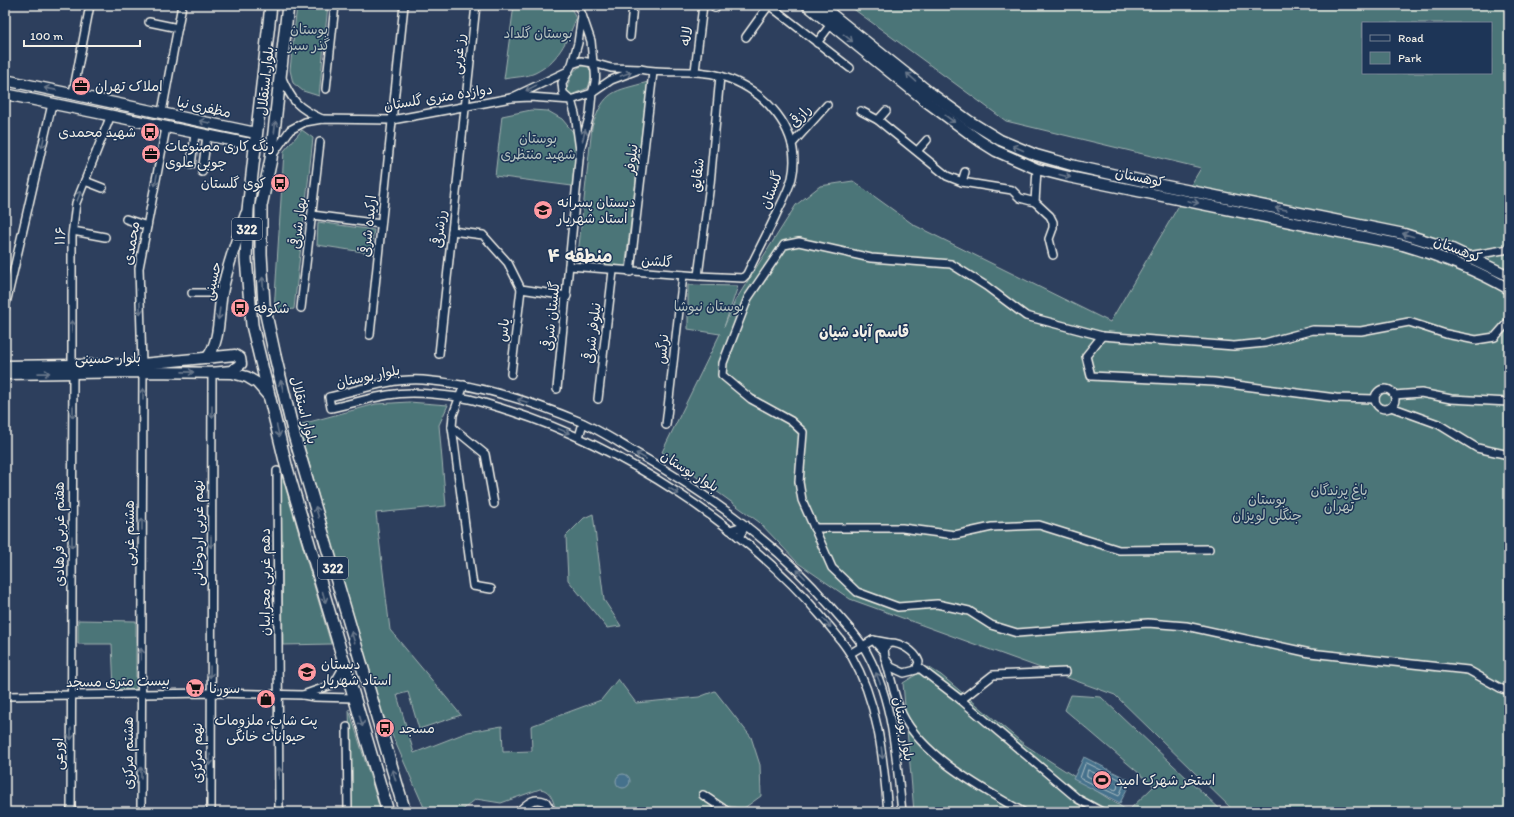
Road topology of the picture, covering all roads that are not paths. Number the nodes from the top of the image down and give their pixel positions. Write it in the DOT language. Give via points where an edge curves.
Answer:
graph roads {
  1 [pos="90,5"];
  2 [pos="182,5"];
  3 [pos="271,5"];
  4 [pos="288,5"];
  5 [pos="335,5"];
  6 [pos="404,5"];
  7 [pos="476,5"];
  8 [pos="578,5"];
  9 [pos="633,5"];
  10 [pos="703,5"];
  11 [pos="769,5"];
  12 [pos="807,5"];
  13 [pos="820,5"];
  14 [pos="582,15"];
  15 [pos="149,22"];
  16 [pos="831,24"];
  17 [pos="178,28"];
  18 [pos="630,36"];
  19 [pos="746,37"];
  20 [pos="818,43"];
  21 [pos="593,63"];
  22 [pos="572,64"];
  23 [pos="850,68"];
  24 [pos="640,69"];
  25 [pos="695,71"];
  26 [pos="566,72"];
  27 [pos="653,72"];
  28 [pos="281,76"];
  29 [pos="720,76"];
  30 [pos="5,80"];
  31 [pos="326,90"];
  32 [pos="73,93"];
  33 [pos="592,93"];
  34 [pos="5,94"];
  35 [pos="511,98"];
  36 [pos="571,100"];
  37 [pos="52,104"];
  38 [pos="827,105"];
  39 [pos="465,106"];
  40 [pos="861,111"];
  41 [pos="886,111"];
  42 [pos="162,112"];
  43 [pos="111,115"];
  44 [pos="322,119"];
  45 [pos="392,120"];
  46 [pos="878,120"];
  47 [pos="231,127"];
  48 [pos="166,128"];
  49 [pos="256,133"];
  50 [pos="196,134"];
  51 [pos="207,136"];
  52 [pos="927,140"];
  53 [pos="234,141"];
  54 [pos="320,142"];
  55 [pos="792,144"];
  56 [pos="255,145"];
  57 [pos="580,150"];
  58 [pos="918,150"];
  59 [pos="271,159"];
  60 [pos="191,165"];
  61 [pos="1037,169"];
  62 [pos="202,172"];
  63 [pos="965,172"];
  64 [pos="85,181"];
  65 [pos="962,182"];
  66 [pos="103,188"];
  67 [pos="1231,199"];
  68 [pos="1035,202"];
  69 [pos="248,210"];
  70 [pos="1228,210"];
  71 [pos="312,215"];
  72 [pos="126,219"];
  73 [pos="381,224"];
  74 [pos="147,226"];
  75 [pos="73,231"];
  76 [pos="452,231"];
  77 [pos="105,237"];
  78 [pos="1509,248"];
  79 [pos="1053,255"];
  80 [pos="1468,256"];
  81 [pos="569,266"];
  82 [pos="613,271"];
  83 [pos="630,272"];
  84 [pos="683,275"];
  85 [pos="698,276"];
  86 [pos="1509,276"];
  87 [pos="743,278"];
  88 [pos="521,289"];
  89 [pos="1509,289"];
  90 [pos="192,293"];
  91 [pos="222,293"];
  92 [pos="567,296"];
  93 [pos="5,308"];
  94 [pos="301,308"];
  95 [pos="1509,320"];
  96 [pos="268,322"];
  97 [pos="252,325"];
  98 [pos="370,335"];
  99 [pos="1102,336"];
  100 [pos="439,354"];
  101 [pos="208,358"];
  102 [pos="5,366"];
  103 [pos="143,368"];
  104 [pos="73,369"];
  105 [pos="212,373"];
  106 [pos="5,374"];
  107 [pos="511,374"];
  108 [pos="406,380"];
  109 [pos="464,386"];
  110 [pos="557,389"];
  111 [pos="406,394"];
  112 [pos="1394,395"];
  113 [pos="460,397"];
  114 [pos="270,398"];
  115 [pos="598,399"];
  116 [pos="1375,399"];
  117 [pos="1509,402"];
  118 [pos="1391,407"];
  119 [pos="583,423"];
  120 [pos="666,425"];
  121 [pos="452,427"];
  122 [pos="580,437"];
  123 [pos="1509,455"];
  124 [pos="277,471"];
  125 [pos="494,504"];
  126 [pos="746,525"];
  127 [pos="814,528"];
  128 [pos="730,530"];
  129 [pos="739,537"];
  130 [pos="1209,549"];
  131 [pos="492,589"];
  132 [pos="873,640"];
  133 [pos="889,643"];
  134 [pos="862,646"];
  135 [pos="851,653"];
  136 [pos="885,655"];
  137 [pos="344,666"];
  138 [pos="918,667"];
  139 [pos="900,672"];
  140 [pos="1066,672"];
  141 [pos="894,689"];
  142 [pos="1509,691"];
  143 [pos="210,693"];
  144 [pos="141,694"];
  145 [pos="278,694"];
  146 [pos="303,694"];
  147 [pos="71,695"];
  148 [pos="5,696"];
  149 [pos="354,698"];
  150 [pos="961,700"];
  151 [pos="347,727"];
  152 [pos="894,734"];
  153 [pos="880,736"];
  154 [pos="703,795"];
  155 [pos="71,812"];
  156 [pos="141,812"];
  157 [pos="211,812"];
  158 [pos="279,812"];
  159 [pos="348,812"];
  160 [pos="388,812"];
  161 [pos="405,812"];
  162 [pos="518,812"];
  163 [pos="552,812"];
  164 [pos="728,812"];
  165 [pos="888,812"];
  166 [pos="902,812"];
  167 [pos="1023,812"];
  168 [pos="1102,812"];
  1 -- 32 [label="street"];
  2 -- 17 [label="street"];
  3 -- 49 [label="main road, بلوار استقلال / 322"];
  4 -- 28 [label="main road, بلوار استقلال / 322"];
  5 -- 31 [label="street"];
  6 -- 45 [label="street, ارکیده شرقی"];
  7 -- 39 [label="street, رز غربی"];
  8 -- 14 [label="street"];
  9 -- 18 [label="street"];
  10 -- 25 [label="street, لاله"];
  11 -- 19 [label="street"];
  11 -- 20 [label="street"];
  12 -- 16 [label="main road, کوهستان"];
  67 -- 13 [label="main road, کوهستان, one-way" via="1049,160 1022,150 981,129 929,92"];
  14 -- 21 [label="street" via="591,41"];
  14 -- 22 [label="street"];
  15 -- 17 [label="street"];
  16 -- 20 [label="street"];
  16 -- 61 [label="main road, کوهستان, one-way" via="964,130 996,150"];
  17 -- 42 [label="street"];
  20 -- 23 [label="street"];
  21 -- 22 [label="street" via="581,61"];
  21 -- 24 [label="street, گلستان" via="611,68"];
  21 -- 33 [label="street" via="596,83"];
  22 -- 26 [label="street"];
  24 -- 27 [label="street, گلستان"];
  33 -- 24 [label="street, one-way" via="611,80"];
  25 -- 27 [label="street, گلستان"];
  25 -- 29 [label="street, گلستان"];
  26 -- 35 [label="street, one-way"];
  26 -- 36 [label="street" via="562,82 563,93"];
  27 -- 83 [label="street, نیلوفر"];
  28 -- 44 [label="street" via="289,94 302,110"];
  59 -- 28 [label="main road, بلوار استقلال / 322, one-way"];
  29 -- 55 [label="street, گلستان" via="746,86 766,101 781,119"];
  29 -- 85 [label="street, شقایق"];
  32 -- 30 [label="main road, مظفری نیا, one-way"];
  32 -- 42 [label="main road, مظفری نیا"];
  33 -- 36 [label="street"];
  57 -- 33 [label="street, one-way" via="590,114"];
  34 -- 37 [label="main road, مظفری نیا"];
  35 -- 36 [label="street"];
  35 -- 39 [label="street, دوازده متری گلستان"];
  36 -- 57 [label="street"];
  37 -- 43 [label="main road, مظفری نیا"];
  37 -- 93 [label="street, one-way"];
  38 -- 55 [label="street, رازقی"];
  39 -- 45 [label="street, دوازده متری گلستان"];
  39 -- 76 [label="street, رزشرقی"];
  40 -- 46 [label="street"];
  41 -- 46 [label="street"];
  47 -- 42 [label="main road, مظفری نیا, one-way"];
  43 -- 48 [label="main road, مظفری نیا"];
  43 -- 64 [label="street, ۱۱۶"];
  44 -- 45 [label="street, دوازده متری گلستان"];
  44 -- 59 [label="street" via="305,122 290,130 279,143"];
  45 -- 73 [label="street, ارکیده شرقی"];
  46 -- 58 [label="street"];
  47 -- 49 [label="main road, مظفری نیا"];
  47 -- 53 [label="main road" via="240,135"];
  48 -- 50 [label="main road, مظفری نیا"];
  48 -- 74 [label="street, محمدی, one-way"];
  49 -- 56 [label="main road, بلوار استقلال / 322"];
  50 -- 51 [label="main road, مظفری نیا"];
  50 -- 60 [label="street"];
  51 -- 53 [label="main road, مظفری نیا"];
  51 -- 62 [label="street"];
  52 -- 58 [label="street"];
  53 -- 56 [label="main road, مظفری نیا"];
  54 -- 71 [label="street, بهار شرقی"];
  55 -- 87 [label="street, گلستان" via="792,178"];
  56 -- 69 [label="main road, بلوار استقلال / 322"];
  57 -- 81 [label="street, گلستان شرقی"];
  58 -- 65 [label="street" via="947,176"];
  96 -- 59 [label="main road, بلوار استقلال / 322, one-way" via="264,304 261,206"];
  61 -- 68 [label="street"];
  61 -- 70 [label="main road, کوهستان, one-way"];
  63 -- 65 [label="street"];
  64 -- 66 [label="street"];
  75 -- 64 [label="street, ۱۱۶, one-way" via="76,203"];
  65 -- 68 [label="street" via="1012,190 1020,198"];
  67 -- 70 [label="main road"];
  80 -- 67 [label="main road, کوهستان, one-way" via="1404,234"];
  68 -- 79 [label="street" via="1053,222 1049,239"];
  69 -- 91 [label="main road, حسینی" via="234,245"];
  69 -- 97 [label="main road, بلوار استقلال / 322" via="246,259"];
  70 -- 89 [label="main road, کوهستان" via="1403,245 1446,258"];
  71 -- 73 [label="street"];
  71 -- 94 [label="street, بهار شرقی"];
  72 -- 74 [label="street"];
  73 -- 98 [label="street, ارکیده شرقی"];
  74 -- 103 [label="street, محمدی, one-way" via="139,268"];
  75 -- 77 [label="street"];
  104 -- 75 [label="street, ۱۱۶, one-way"];
  76 -- 88 [label="street" via="483,235 508,263"];
  76 -- 100 [label="street, رزشرقی"];
  78 -- 80 [label="street"];
  80 -- 86 [label="main road, کوهستان"];
  81 -- 82 [label="street, گلشن"];
  81 -- 92 [label="street, گلستان شرقی"];
  82 -- 83 [label="street, گلشن"];
  82 -- 115 [label="street, نیلوفر شرقی"];
  83 -- 84 [label="street, گلشن"];
  84 -- 85 [label="street, گلشن"];
  84 -- 120 [label="street, نرگس"];
  85 -- 87 [label="street, گلشن"];
  88 -- 92 [label="street"];
  88 -- 107 [label="street, یاس"];
  90 -- 91 [label="street"];
  91 -- 101 [label="main road, حسینی, one-way" via="213,352"];
  92 -- 110 [label="street, گلستان شرقی"];
  95 -- 99 [label="street" via="1495,337 1476,340 1409,322 1361,331 1313,330 1265,343 1234,346"];
  96 -- 97 [label="main road"];
  161 -- 96 [label="main road, بلوار استقلال / 322, one-way" via="297,442"];
  97 -- 114 [label="main road, بلوار استقلال / 322"];
  99 -- 116 [label="street" via="1086,356 1091,376 1214,382 1336,398"];
  99 -- 127 [label="street" via="1026,316 951,264 872,258 799,242 784,245 748,298 723,363 722,375 751,399 791,421 803,432 799,482 802,500"];
  101 -- 103 [label="main road, بلوار حسینی"];
  101 -- 105 [label="main road, بلوار حسینی" via="235,355 241,360 241,364 235,370"];
  102 -- 104 [label="main road, بلوار حسینی"];
  103 -- 104 [label="main road, بلوار حسینی"];
  103 -- 105 [label="main road, بلوار حسینی, one-way"];
  144 -- 103 [label="street, هشتم غربی, one-way"];
  106 -- 104 [label="main road, بلوار حسینی, one-way"];
  104 -- 147 [label="street, هفتم غربی فرهادی, one-way"];
  105 -- 114 [label="main road" via="232,373 247,377"];
  105 -- 143 [label="street, نهم غربی اردوخانی, one-way"];
  108 -- 109 [label="street, بلوار بوستان"];
  108 -- 111 [label="street"];
  108 -- 111 [label="street, بلوار بوستان" via="329,398 332,408 389,395"];
  109 -- 113 [label="street"];
  119 -- 109 [label="street, بلوار بوستان, one-way" via="491,391"];
  111 -- 113 [label="street, بلوار بوستان"];
  112 -- 116 [label="street" via="1389,390 1383,390 1377,393"];
  112 -- 117 [label="street" via="1421,393 1451,399"];
  112 -- 118 [label="street"];
  113 -- 121 [label="street" via="452,415"];
  113 -- 122 [label="street, بلوار بوستان, one-way" via="541,421"];
  114 -- 137 [label="main road, بلوار استقلال / 322, one-way" via="286,465"];
  116 -- 118 [label="street" via="1379,407"];
  118 -- 123 [label="street" via="1438,424 1477,448"];
  119 -- 122 [label="street"];
  126 -- 119 [label="street, بلوار بوستان, one-way" via="679,477"];
  121 -- 125 [label="street" via="485,454"];
  121 -- 131 [label="street" via="473,586"];
  122 -- 128 [label="street, بلوار بوستان, one-way" via="672,489"];
  124 -- 145 [label="street, دهم غربی محرابیان"];
  126 -- 128 [label="street"];
  126 -- 129 [label="street"];
  134 -- 126 [label="street, بلوار بوستان, one-way" via="820,594 790,563"];
  127 -- 130 [label="street" via="902,528 955,535 992,527 1039,525 1119,550"];
  127 -- 142 [label="street" via="832,568 857,592 898,607 937,604 969,611 991,625 1017,633 1148,623 1186,626 1310,653 1468,670"];
  128 -- 129 [label="street, بلوار بوستان"];
  129 -- 135 [label="street, بلوار بوستان, one-way" via="810,603"];
  132 -- 133 [label="street"];
  132 -- 134 [label="street"];
  132 -- 136 [label="street"];
  133 -- 136 [label="street" via="884,648"];
  133 -- 138 [label="street" via="909,650 918,658"];
  134 -- 135 [label="street"];
  152 -- 134 [label="street, بلوار بوستان, one-way" via="877,674"];
  135 -- 153 [label="street, بلوار بوستان" via="874,706"];
  136 -- 139 [label="street" via="891,667"];
  136 -- 141 [label="street"];
  137 -- 146 [label="street, بیست متری مسجد" via="334,684"];
  137 -- 149 [label="main road, بلوار استقلال / 322"];
  138 -- 139 [label="street" via="912,672"];
  138 -- 150 [label="street"];
  139 -- 141 [label="street"];
  140 -- 150 [label="street" via="993,675"];
  141 -- 167 [label="street" via="902,714 915,735 974,784"];
  143 -- 144 [label="street, بیست متری مسجد"];
  143 -- 145 [label="street, بیست متری مسجد"];
  143 -- 157 [label="street, نهم مرکزی, one-way"];
  144 -- 147 [label="street, بیست متری مسجد"];
  156 -- 144 [label="street, هشتم مرکزی, one-way"];
  145 -- 146 [label="street, بیست متری مسجد"];
  158 -- 145 [label="street, دهم غربی محرابیان, one-way"];
  146 -- 149 [label="street, بیست متری مسجد" via="314,697"];
  147 -- 148 [label="street, بیست متری مسجد"];
  147 -- 155 [label="street, اورعی, one-way"];
  149 -- 160 [label="main road, بلوار استقلال / 322, one-way"];
  150 -- 168 [label="street" via="1078,799"];
  151 -- 159 [label="street"];
  152 -- 153 [label="street"];
  152 -- 166 [label="street, بلوار بوستان"];
  153 -- 165 [label="street, بلوار بوستان, one-way"];
  154 -- 164 [label="street"];
  162 -- 163 [label="street" via="536,799 546,802"];
}
